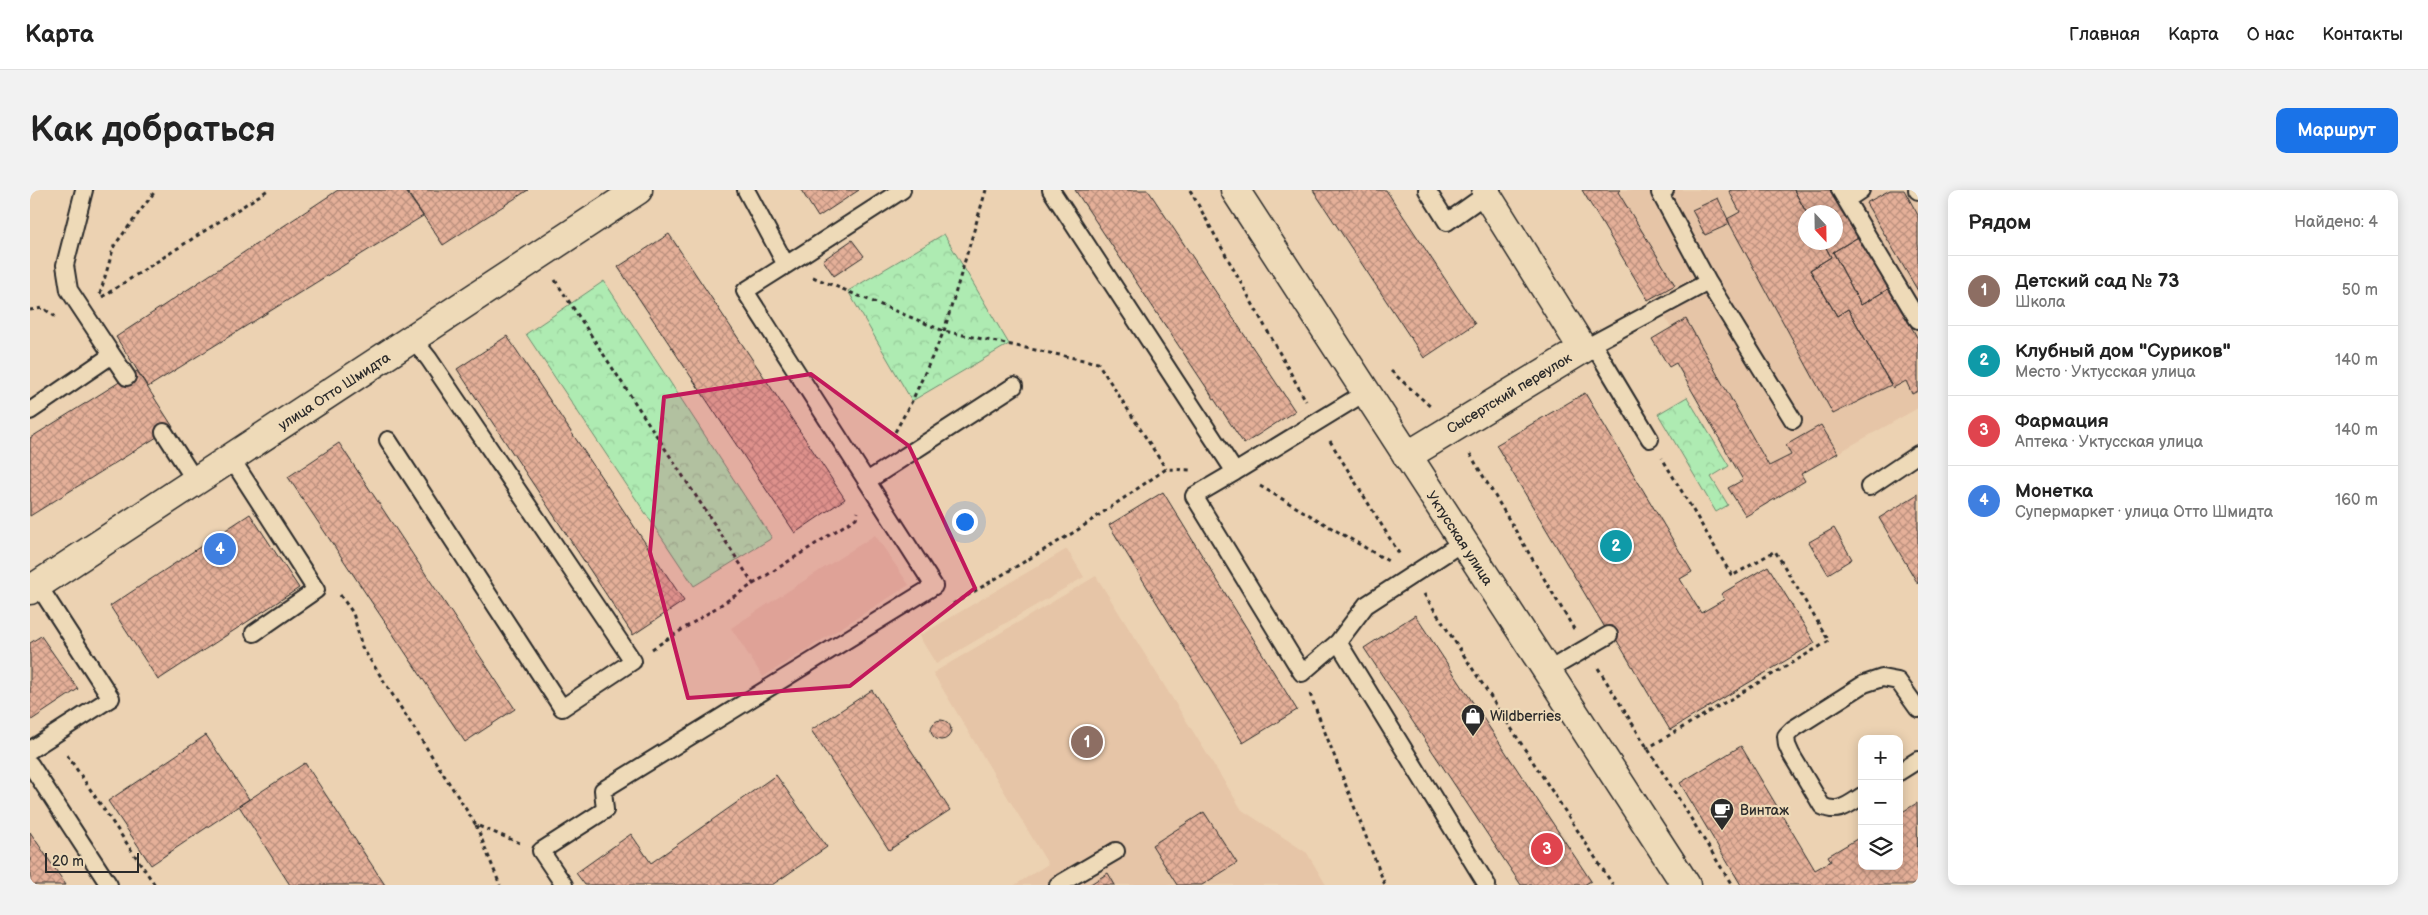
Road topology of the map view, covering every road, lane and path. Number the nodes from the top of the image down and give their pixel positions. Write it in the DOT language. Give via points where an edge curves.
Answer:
graph roads {
  1 [pos="84,190"];
  2 [pos="156,190"];
  3 [pos="268,190"];
  4 [pos="638,190"];
  5 [pos="746,190"];
  6 [pos="902,190"];
  7 [pos="1051,190"];
  8 [pos="1190,190"];
  9 [pos="1235,190"];
  10 [pos="1427,190"];
  11 [pos="1665,190"];
  12 [pos="1861,190"];
  13 [pos="1489,192"];
  14 [pos="1843,195"];
  15 [pos="786,265"];
  16 [pos="553,277"];
  17 [pos="1708,282"];
  18 [pos="1918,320"];
  19 [pos="413,339"];
  20 [pos="1588,346"];
  21 [pos="112,355"];
  22 [pos="1387,365"];
  23 [pos="127,377"];
  24 [pos="1014,386"];
  25 [pos="1366,392"];
  26 [pos="30,411"];
  27 [pos="1793,420"];
  28 [pos="1317,421"];
  29 [pos="1453,426"];
  30 [pos="164,432"];
  31 [pos="1650,438"];
  32 [pos="388,440"];
  33 [pos="1918,454"];
  34 [pos="1408,456"];
  35 [pos="231,458"];
  36 [pos="1236,472"];
  37 [pos="867,481"];
  38 [pos="196,482"];
  39 [pos="1869,487"];
  40 [pos="1463,542"];
  41 [pos="1412,575"];
  42 [pos="754,585"];
  43 [pos="934,586"];
  44 [pos="34,587"];
  45 [pos="336,589"];
  46 [pos="254,633"];
  47 [pos="1609,635"];
  48 [pos="1338,642"];
  49 [pos="1586,648"];
  50 [pos="1547,671"];
  51 [pos="1302,673"];
  52 [pos="1918,709"];
  53 [pos="54,735"];
  54 [pos="1646,749"];
  55 [pos="30,750"];
  56 [pos="1918,760"];
  57 [pos="30,764"];
  58 [pos="1903,769"];
  59 [pos="1858,798"];
  60 [pos="476,825"];
  61 [pos="541,851"];
  62 [pos="1116,851"];
  63 [pos="109,885"];
  64 [pos="155,885"];
  65 [pos="500,885"];
  66 [pos="564,885"];
  67 [pos="1058,885"];
  68 [pos="1385,885"];
  69 [pos="1487,885"];
  70 [pos="1613,885"];
  71 [pos="1686,885"];
  72 [pos="1732,885"];
  1 -- 21 [label="lane" via="65,265 69,290"];
  2 -- 3 [label="path" via="114,246 99,299"];
  4 -- 19 [label="street, улица Отто Шмидта"];
  5 -- 15 [label="lane"];
  6 -- 15 [label="lane"];
  7 -- 36 [label="lane"];
  8 -- 28 [label="path"];
  9 -- 25 [label="street, Уктусская улица"];
  10 -- 13 [label="lane" via="1447,222"];
  11 -- 17 [label="lane" via="1660,193"];
  12 -- 14 [label="lane"];
  13 -- 20 [label="street, Сысертский переулок"];
  14 -- 18 [label="lane"];
  15 -- 37 [label="lane" via="745,291"];
  15 -- 43 [label="path" via="944,332 1098,363 1166,469 1076,531 953,604"];
  16 -- 42 [label="path"];
  17 -- 20 [label="lane"];
  17 -- 27 [label="lane"];
  19 -- 32 [label="lane" via="633,661 562,708"];
  19 -- 35 [label="street, улица Отто Шмидта"];
  20 -- 29 [label="street, Сысертский переулок"];
  20 -- 31 [label="lane"];
  21 -- 23 [label="lane"];
  21 -- 26 [label="lane"];
  22 -- 29 [label="path"];
  24 -- 37 [label="lane"];
  25 -- 28 [label="lane"];
  25 -- 34 [label="street, Уктусская улица"];
  28 -- 36 [label="lane"];
  28 -- 41 [label="path"];
  29 -- 34 [label="street, Сысертский переулок"];
  29 -- 49 [label="path"];
  30 -- 38 [label="lane"];
  31 -- 54 [label="path" via="1732,576 1775,550 1829,640"];
  33 -- 39 [label="lane"];
  34 -- 40 [label="street, Уктусская улица"];
  35 -- 38 [label="street, улица Отто Шмидта"];
  35 -- 46 [label="lane" via="316,590"];
  36 -- 41 [label="path"];
  36 -- 51 [label="lane" via="1194,496"];
  37 -- 43 [label="lane"];
  38 -- 44 [label="street, улица Отто Шмидта"];
  40 -- 41 [label="lane"];
  40 -- 50 [label="street, Уктусская улица"];
  41 -- 48 [label="lane" via="1366,604"];
  41 -- 70 [label="path"];
  43 -- 61 [label="lane" via="603,790 605,810"];
  44 -- 53 [label="lane" via="112,698"];
  45 -- 60 [label="path" via="353,613 362,647"];
  47 -- 49 [label="lane"];
  48 -- 51 [label="lane"];
  48 -- 69 [label="lane"];
  49 -- 50 [label="lane"];
  49 -- 54 [label="path"];
  50 -- 71 [label="street, Уктусская улица"];
  51 -- 68 [label="path"];
  52 -- 59 [label="lane" via="1898,681 1882,678 1864,684 1786,736 1791,754 1822,806 1831,810 1842,808"];
  53 -- 55 [label="lane"];
  53 -- 64 [label="path"];
  54 -- 72 [label="path"];
  56 -- 58 [label="lane"];
  57 -- 63 [label="lane"];
  60 -- 61 [label="path"];
  60 -- 65 [label="path"];
  61 -- 66 [label="lane"];
  62 -- 67 [label="lane"];
}
